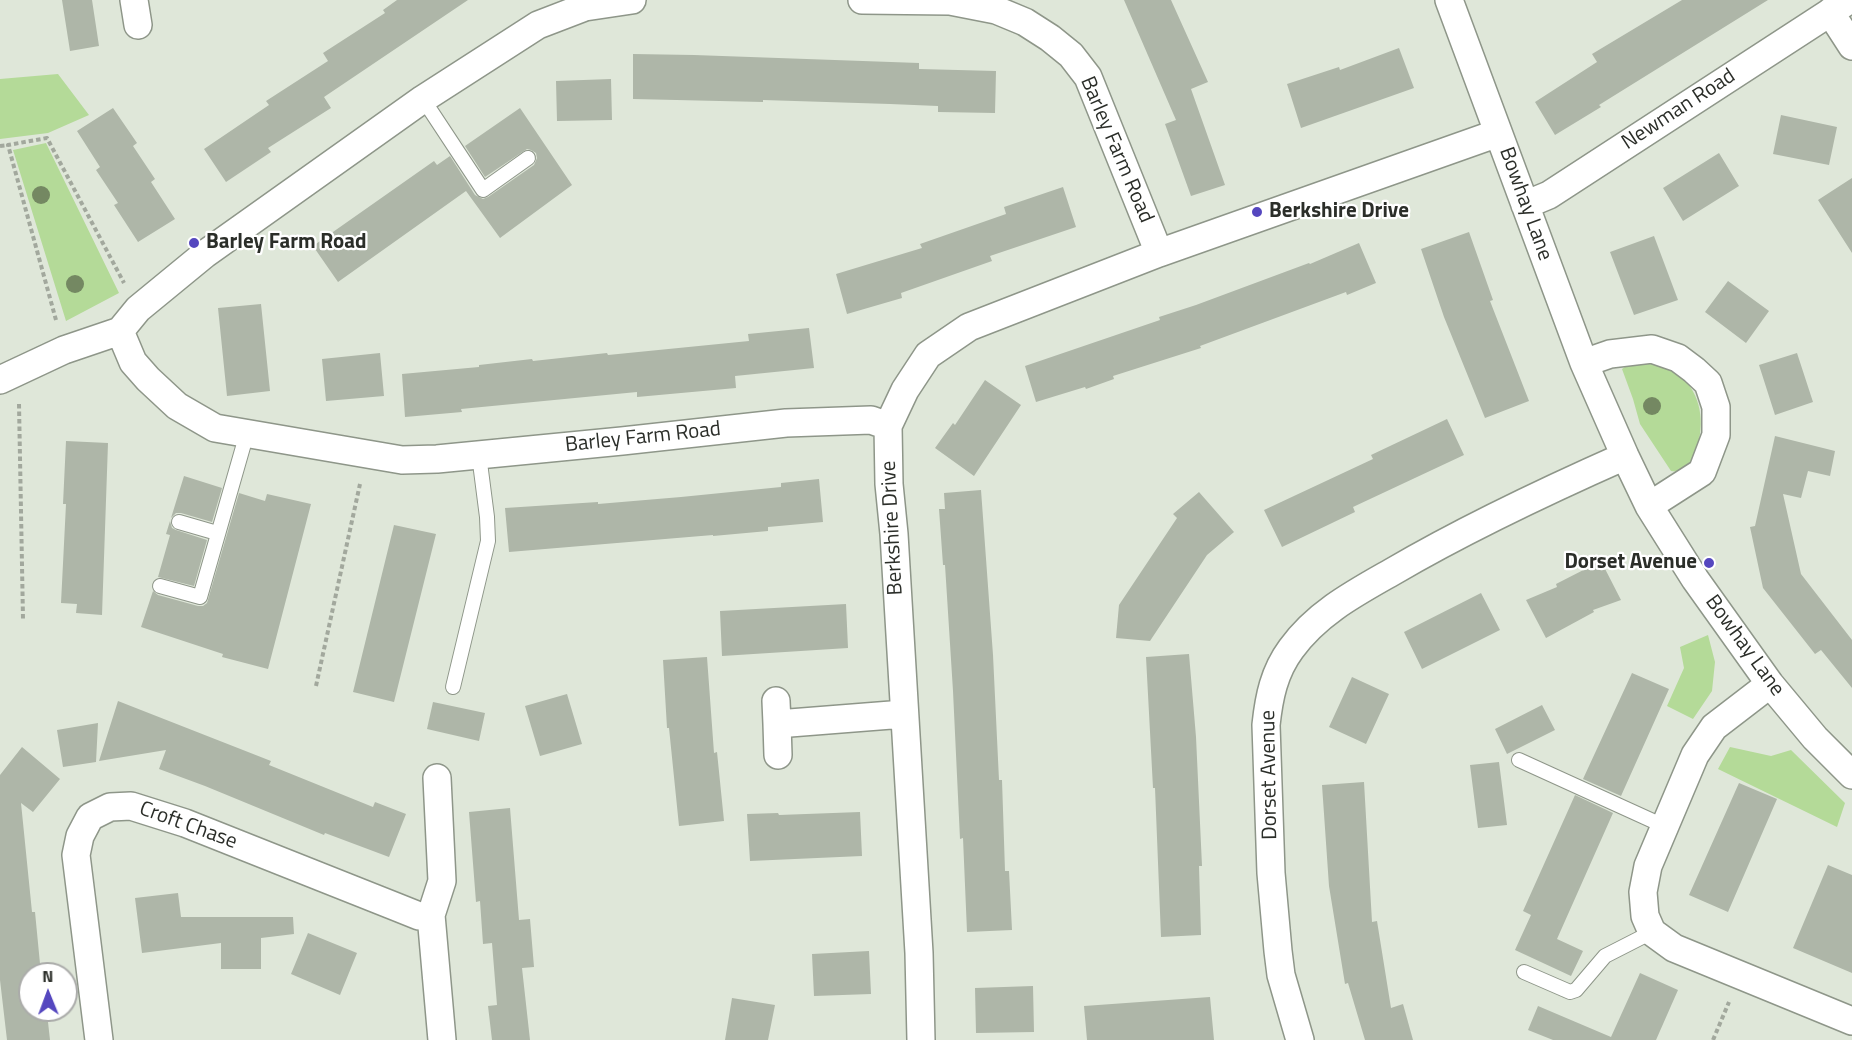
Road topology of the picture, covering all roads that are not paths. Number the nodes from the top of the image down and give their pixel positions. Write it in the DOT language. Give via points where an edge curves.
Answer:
graph roads {
  1 [pos="632,0"];
  2 [pos="862,0"];
  3 [pos="1449,0"];
  4 [pos="1840,6"];
  5 [pos="1852,46"];
  6 [pos="423,99"];
  7 [pos="1498,133"];
  8 [pos="528,158"];
  9 [pos="1525,205"];
  10 [pos="1159,254"];
  11 [pos="120,331"];
  12 [pos="1584,363"];
  13 [pos="5,378"];
  14 [pos="888,426"];
  15 [pos="247,434"];
  16 [pos="479,455"];
  17 [pos="1625,456"];
  18 [pos="1650,506"];
  19 [pos="179,522"];
  20 [pos="217,533"];
  21 [pos="160,586"];
  22 [pos="1770,684"];
  23 [pos="453,687"];
  24 [pos="904,714"];
  25 [pos="778,755"];
  26 [pos="1519,760"];
  27 [pos="1852,775"];
  28 [pos="437,778"];
  29 [pos="1664,826"];
  30 [pos="432,915"];
  31 [pos="1652,932"];
  32 [pos="1524,972"];
  33 [pos="1852,1021"];
  34 [pos="99,1040"];
  35 [pos="442,1040"];
  36 [pos="921,1040"];
  37 [pos="1299,1040"];
  1 -- 6 [label="street" via="585,7 538,25"];
  2 -- 10 [label="street, Barley Farm Road" via="950,2 996,10 1025,22 1071,55 1088,77"];
  3 -- 7 [label="street, Bowhay Lane"];
  4 -- 5 [label="street, Newman Road"];
  4 -- 9 [label="street, Newman Road" via="1549,195"];
  6 -- 8 [label="lane" via="483,190"];
  6 -- 11 [label="street" via="205,254 138,309"];
  7 -- 9 [label="street, Bowhay Lane"];
  7 -- 10 [label="street, Berkshire Drive"];
  9 -- 12 [label="street, Bowhay Lane"];
  10 -- 14 [label="street, Berkshire Drive" via="969,327 928,355"];
  11 -- 13 [label="street" via="64,350"];
  11 -- 15 [label="street, Barley Farm Road" via="133,362 177,406 215,428"];
  12 -- 17 [label="street, Bowhay Lane"];
  12 -- 18 [label="street" via="1610,354 1652,349 1678,358 1708,383 1716,407 1716,435 1702,472"];
  14 -- 16 [label="street, Barley Farm Road" via="871,420 786,423"];
  14 -- 24 [label="street, Berkshire Drive"];
  15 -- 16 [label="street, Barley Farm Road" via="402,460"];
  15 -- 20 [label="lane"];
  16 -- 23 [label="lane" via="488,542"];
  17 -- 18 [label="street, Bowhay Lane"];
  17 -- 37 [label="street, Dorset Avenue" via="1438,545 1343,600 1319,618 1282,662 1268,703 1266,726 1271,873 1281,975"];
  18 -- 22 [label="street, Bowhay Lane" via="1695,579"];
  19 -- 20 [label="lane"];
  20 -- 21 [label="lane" via="200,597"];
  22 -- 27 [label="street, Bowhay Lane"];
  22 -- 29 [label="street" via="1714,727 1695,755"];
  24 -- 25 [label="street" via="776,713"];
  24 -- 36 [label="street, Berkshire Drive"];
  26 -- 29 [label="lane"];
  28 -- 30 [label="street" via="442,881"];
  29 -- 31 [label="street" via="1648,866 1643,892 1645,916"];
  30 -- 34 [label="street, Croft Chase" via="419,916 185,823 131,806 110,807 90,817 76,855"];
  30 -- 35 [label="street"];
  31 -- 32 [label="lane" via="1605,956 1570,992"];
  31 -- 33 [label="street" via="1674,948"];
}
